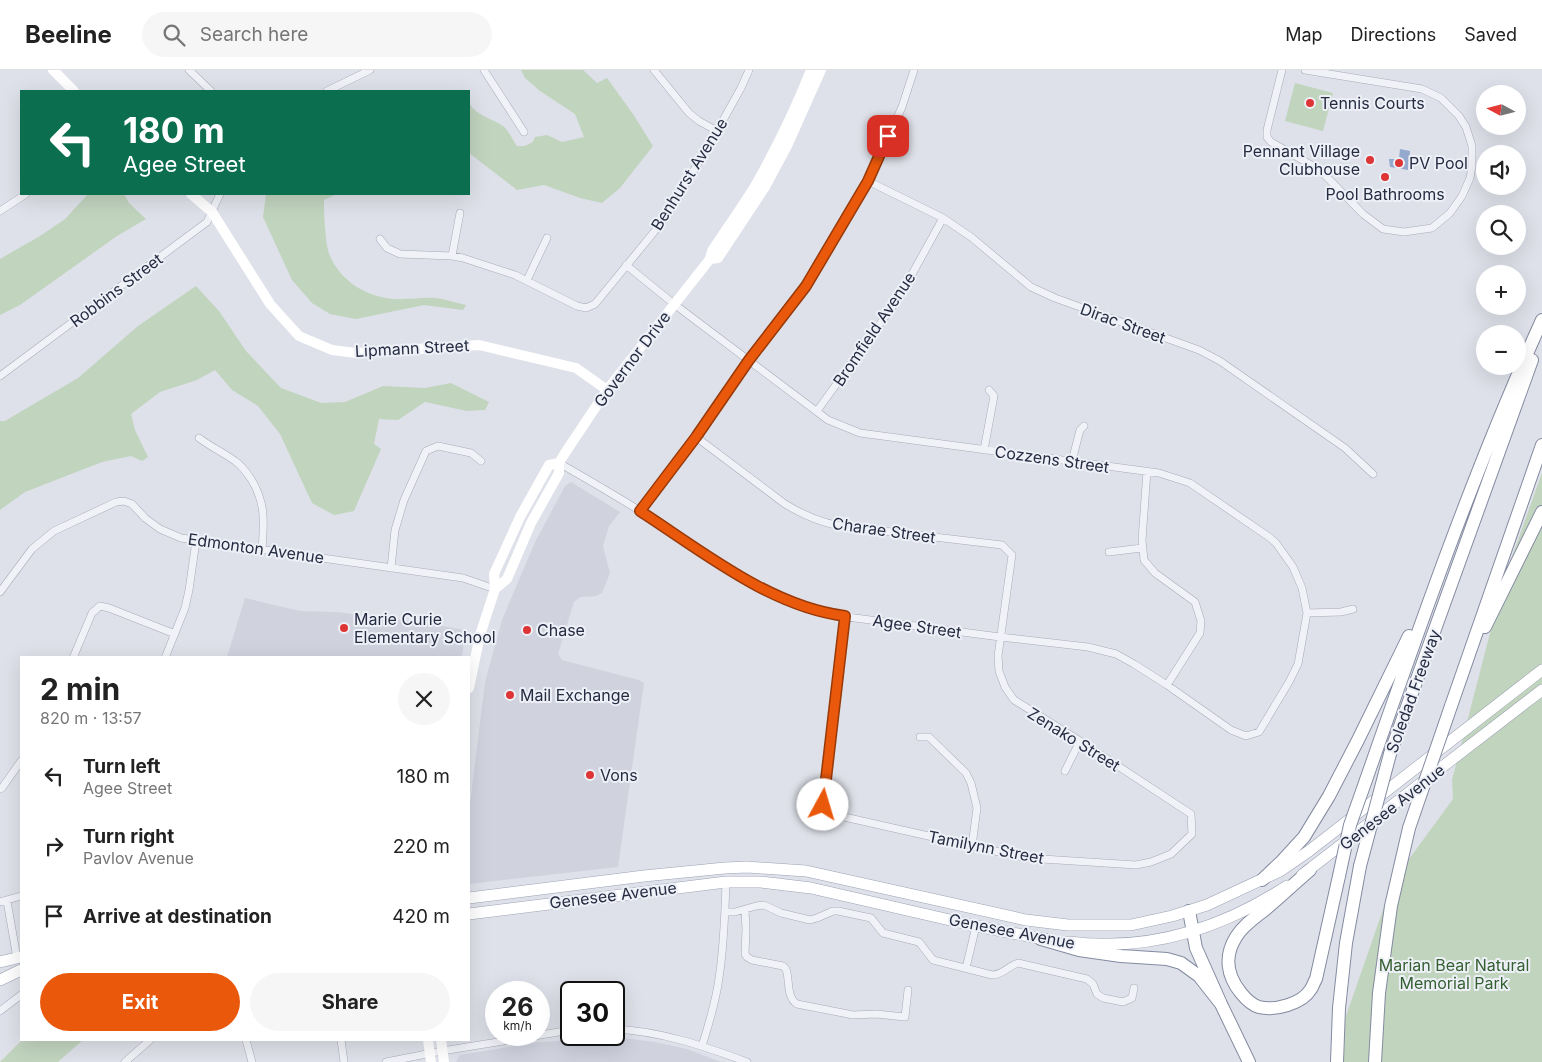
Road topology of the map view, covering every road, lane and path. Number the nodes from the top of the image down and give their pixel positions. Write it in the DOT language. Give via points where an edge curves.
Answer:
graph roads {
  1 [pos="53,70"];
  2 [pos="189,70"];
  3 [pos="370,70"];
  4 [pos="484,70"];
  5 [pos="654,70"];
  6 [pos="749,70"];
  7 [pos="811,70"];
  8 [pos="821,70"];
  9 [pos="914,70"];
  10 [pos="1282,70"];
  11 [pos="1305,70"];
  12 [pos="73,90"];
  13 [pos="210,90"];
  14 [pos="329,90"];
  15 [pos="718,131"];
  16 [pos="524,132"];
  17 [pos="868,181"];
  18 [pos="24,195"];
  19 [pos="192,195"];
  20 [pos="220,195"];
  21 [pos="0,211"];
  22 [pos="212,212"];
  23 [pos="460,213"];
  24 [pos="943,218"];
  25 [pos="547,238"];
  26 [pos="380,239"];
  27 [pos="452,256"];
  28 [pos="710,259"];
  29 [pos="626,265"];
  30 [pos="527,280"];
  31 [pos="674,304"];
  32 [pos="1542,320"];
  33 [pos="1542,332"];
  34 [pos="749,360"];
  35 [pos="0,376"];
  36 [pos="608,390"];
  37 [pos="989,390"];
  38 [pos="817,411"];
  39 [pos="1084,426"];
  40 [pos="696,437"];
  41 [pos="200,438"];
  42 [pos="1542,445"];
  43 [pos="984,450"];
  44 [pos="1072,461"];
  45 [pos="480,462"];
  46 [pos="559,462"];
  47 [pos="1148,471"];
  48 [pos="1373,474"];
  49 [pos="640,511"];
  50 [pos="1542,512"];
  51 [pos="196,541"];
  52 [pos="1451,543"];
  53 [pos="1142,548"];
  54 [pos="262,550"];
  55 [pos="1110,552"];
  56 [pos="390,568"];
  57 [pos="495,589"];
  58 [pos="0,592"];
  59 [pos="1353,609"];
  60 [pos="1307,614"];
  61 [pos="845,616"];
  62 [pos="175,634"];
  63 [pos="1000,637"];
  64 [pos="74,656"];
  65 [pos="166,656"];
  66 [pos="1542,670"];
  67 [pos="1461,676"];
  68 [pos="470,683"];
  69 [pos="1167,685"];
  70 [pos="1542,690"];
  71 [pos="1231,730"];
  72 [pos="920,737"];
  73 [pos="1080,742"];
  74 [pos="20,762"];
  75 [pos="1065,771"];
  76 [pos="0,789"];
  77 [pos="1191,814"];
  78 [pos="972,846"];
  79 [pos="1310,870"];
  80 [pos="1262,880"];
  81 [pos="726,882"];
  82 [pos="20,896"];
  83 [pos="470,898"];
  84 [pos="3,901"];
  85 [pos="745,910"];
  86 [pos="982,910"];
  87 [pos="1189,911"];
  88 [pos="725,912"];
  89 [pos="470,914"];
  90 [pos="976,926"];
  91 [pos="1193,930"];
  92 [pos="1041,939"];
  93 [pos="19,957"];
  94 [pos="0,962"];
  95 [pos="966,968"];
  96 [pos="20,970"];
  97 [pos="0,980"];
  98 [pos="1134,988"];
  99 [pos="908,990"];
  100 [pos="20,996"];
  101 [pos="1221,1004"];
  102 [pos="0,1011"];
  103 [pos="625,1030"];
  104 [pos="560,1031"];
  105 [pos="149,1041"];
  106 [pos="246,1041"];
  107 [pos="342,1041"];
  108 [pos="428,1041"];
  109 [pos="442,1045"];
  110 [pos="702,1046"];
  111 [pos="431,1058"];
  112 [pos="125,1062"];
  113 [pos="252,1062"];
  114 [pos="344,1062"];
  115 [pos="386,1062"];
  116 [pos="444,1062"];
  117 [pos="747,1062"];
  118 [pos="1249,1062"];
  119 [pos="1337,1062"];
  120 [pos="1375,1062"];
  1 -- 12 [label="main road"];
  2 -- 13 [label="street"];
  3 -- 14 [label="street"];
  4 -- 16 [label="street"];
  5 -- 15 [label="street" via="689,113"];
  6 -- 15 [label="street, Benhurst Avenue"];
  7 -- 28 [label="main road, Governor Drive" via="758,182 712,251"];
  8 -- 28 [label="main road, Governor Drive" via="765,187 718,258"];
  9 -- 17 [label="street" via="902,107"];
  10 -- 11 [label="street" via="1267,130 1271,142 1320,170 1363,214 1383,229 1404,232 1432,228 1450,213 1470,178 1473,156 1466,127 1458,116 1436,95 1422,89"];
  15 -- 29 [label="street, Benhurst Avenue" via="671,209"];
  17 -- 24 [label="street, Dirac Street"];
  17 -- 34 [label="street" via="806,286"];
  18 -- 21 [label="street"];
  19 -- 22 [label="main road, Lipmann Street"];
  20 -- 22 [label="street, Robbins Street"];
  22 -- 35 [label="street, Robbins Street" via="207,222"];
  22 -- 36 [label="main road, Lipmann Street" via="270,304 299,336 332,350 356,353 479,345 509,357 576,368"];
  23 -- 27 [label="street"];
  24 -- 38 [label="street, Bromfield Avenue" via="900,296"];
  24 -- 48 [label="street, Dirac Street" via="971,236 1031,287 1199,350 1220,361 1345,448"];
  25 -- 30 [label="street"];
  26 -- 27 [label="street" via="387,248 400,254"];
  27 -- 30 [label="street"];
  28 -- 31 [label="main road, Governor Drive"];
  29 -- 30 [label="street, Benhurst Avenue" via="595,304 586,308"];
  29 -- 31 [label="street, Cozzens Street"];
  31 -- 34 [label="street, Cozzens Street"];
  31 -- 36 [label="main road, Governor Drive"];
  32 -- 52 [label="highway"];
  33 -- 119 [label="highway, Soledad Freeway, bridge" via="1390,754 1360,866 1346,943 1338,1008"];
  34 -- 38 [label="street, Cozzens Street"];
  34 -- 40 [label="street"];
  36 -- 46 [label="main road, Governor Drive"];
  37 -- 43 [label="street" via="994,396"];
  38 -- 43 [label="street, Cozzens Street" via="828,420 860,433"];
  39 -- 44 [label="street"];
  40 -- 49 [label="street"];
  40 -- 63 [label="street, Charae Street" via="786,504 815,519 844,527 1002,545 1012,555"];
  41 -- 54 [label="street" via="237,462 258,490 263,505"];
  42 -- 67 [label="highway"];
  43 -- 44 [label="street, Cozzens Street"];
  44 -- 47 [label="street, Cozzens Street"];
  45 -- 56 [label="street" via="470,453 438,446 426,451 394,530"];
  46 -- 49 [label="street, Agee Street"];
  46 -- 57 [label="main road, Governor Drive" via="559,473 531,522 507,580"];
  46 -- 57 [label="main road, Governor Drive" via="549,465 520,517 494,574"];
  47 -- 53 [label="street"];
  47 -- 60 [label="street, Cozzens Street" via="1190,484 1276,543 1293,567 1302,588"];
  49 -- 61 [label="street, Agee Street" via="746,580 794,604"];
  50 -- 67 [label="highway"];
  51 -- 54 [label="street, Edmonton Avenue"];
  51 -- 58 [label="street, Edmonton Avenue" via="160,529 132,504 116,502 54,531 32,549"];
  51 -- 62 [label="street" via="190,590"];
  52 -- 79 [label="highway, bridge" via="1350,825 1318,971 1310,991 1285,1007 1259,1006 1245,998 1235,986 1229,973 1229,955 1236,937 1248,923"];
  52 -- 80 [label="highway" via="1329,796 1304,837"];
  53 -- 55 [label="street"];
  53 -- 69 [label="street" via="1144,560 1155,573 1195,602 1202,621 1200,633"];
  54 -- 56 [label="street, Edmonton Avenue"];
  56 -- 57 [label="street, Edmonton Avenue" via="463,578"];
  57 -- 68 [label="main road, Governor Drive" via="480,635"];
  59 -- 60 [label="street"];
  60 -- 71 [label="street, Cozzens Street" via="1298,664 1259,732 1246,736"];
  61 -- 63 [label="street, Agee Street"];
  61 -- 78 [label="street, Tamilynn Street" via="823,799 826,812"];
  62 -- 64 [label="street" via="100,606 92,612"];
  62 -- 65 [label="street"];
  63 -- 69 [label="street, Agee Street" via="1088,647 1116,654"];
  63 -- 73 [label="street, Zenako Street" via="999,671 1014,700"];
  66 -- 80 [label="main road, Genesee Avenue" via="1309,851"];
  67 -- 120 [label="highway, bridge" via="1409,828 1391,906 1379,993"];
  69 -- 71 [label="street, Agee Street"];
  70 -- 79 [label="main road, Genesee Avenue"];
  72 -- 78 [label="street" via="929,737 966,773 971,783 977,808"];
  73 -- 75 [label="street"];
  73 -- 77 [label="street, Zenako Street"];
  74 -- 76 [label="street"];
  77 -- 78 [label="street, Tamilynn Street" via="1192,834 1171,854 1136,865 1042,859"];
  79 -- 91 [label="main road, Genesee Avenue" via="1239,914"];
  80 -- 87 [label="main road, Genesee Avenue"];
  81 -- 88 [label="street"];
  81 -- 89 [label="main road, Genesee Avenue"];
  81 -- 90 [label="main road, Genesee Avenue" via="811,888"];
  82 -- 84 [label="street"];
  83 -- 86 [label="main road, Genesee Avenue" via="747,867 806,872"];
  84 -- 93 [label="street"];
  85 -- 88 [label="street"];
  85 -- 95 [label="street" via="764,905 810,920 833,911 871,918 883,933 919,942 933,960"];
  85 -- 99 [label="street" via="745,954 752,960 783,966 791,996 798,1004 853,1015 905,1017"];
  86 -- 87 [label="main road, Genesee Avenue" via="1068,925 1131,925"];
  86 -- 90 [label="main road"];
  87 -- 91 [label="highway"];
  88 -- 110 [label="street" via="719,979"];
  90 -- 92 [label="main road, Genesee Avenue"];
  90 -- 95 [label="street"];
  91 -- 92 [label="main road, Genesee Avenue" via="1152,941 1122,944 1089,945"];
  91 -- 101 [label="highway" via="1196,948"];
  92 -- 101 [label="highway" via="1079,950 1181,963 1199,976"];
  93 -- 94 [label="main road"];
  95 -- 98 [label="street" via="999,975 1011,965 1018,964 1088,979 1103,998 1123,1002 1132,998"];
  96 -- 97 [label="main road"];
  100 -- 102 [label="street"];
  101 -- 118 [label="highway"];
  103 -- 110 [label="street" via="657,1034"];
  104 -- 109 [label="street"];
  105 -- 112 [label="street"];
  106 -- 113 [label="street"];
  107 -- 114 [label="street"];
  108 -- 111 [label="main road"];
  109 -- 111 [label="street"];
  109 -- 116 [label="main road"];
  110 -- 117 [label="street"];
  111 -- 115 [label="street"];
}
